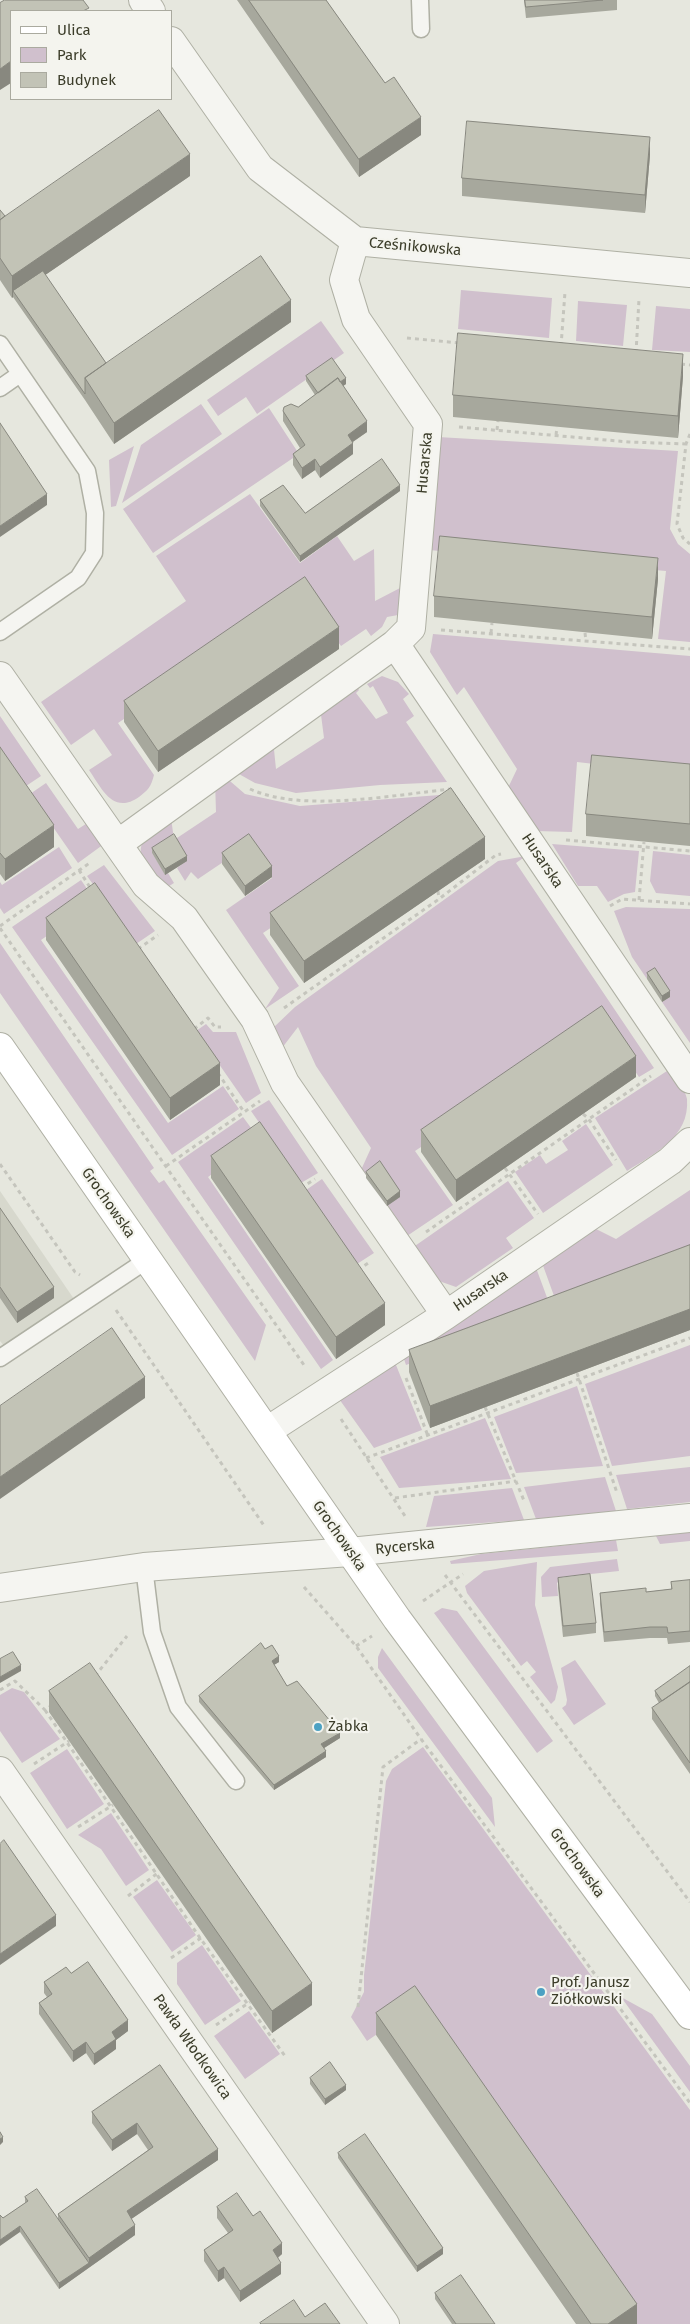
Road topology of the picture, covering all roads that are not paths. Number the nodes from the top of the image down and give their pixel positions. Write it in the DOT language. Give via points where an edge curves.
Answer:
graph roads {
  1 [pos="420,0"];
  2 [pos="421,29"];
  3 [pos="172,41"];
  4 [pos="355,241"];
  5 [pos="690,273"];
  6 [pos="0,344"];
  7 [pos="20,374"];
  8 [pos="0,388"];
  9 [pos="0,632"];
  10 [pos="403,636"];
  11 [pos="0,676"];
  12 [pos="119,843"];
  13 [pos="0,1047"];
  14 [pos="683,1069"];
  15 [pos="690,1142"];
  16 [pos="147,1260"];
  17 [pos="446,1315"];
  18 [pos="0,1358"];
  19 [pos="266,1431"];
  20 [pos="690,1518"];
  21 [pos="350,1552"];
  22 [pos="144,1567"];
  23 [pos="0,1588"];
  24 [pos="0,1770"];
  25 [pos="236,1781"];
  26 [pos="690,2015"];
  27 [pos="385,2324"];
  1 -- 2 [label="lane"];
  3 -- 4 [label="street, Cześnikowska" via="260,168"];
  4 -- 5 [label="street, Cześnikowska"];
  4 -- 10 [label="street, Husarska" via="344,280 356,319 428,424"];
  6 -- 7 [label="lane"];
  7 -- 8 [label="lane"];
  7 -- 9 [label="lane" via="87,471 95,513 94,553 78,578"];
  10 -- 12 [label="street"];
  10 -- 14 [label="street, Husarska" via="491,785"];
  11 -- 12 [label="street"];
  12 -- 17 [label="street" via="146,885 184,918 258,1026 285,1083"];
  13 -- 16 [label="street, Grochowska"];
  15 -- 17 [label="street, Husarska" via="670,1161"];
  16 -- 18 [label="lane"];
  16 -- 19 [label="street, Grochowska"];
  17 -- 19 [label="street, Husarska"];
  19 -- 21 [label="street, Grochowska"];
  20 -- 21 [label="street, Rycerska"];
  21 -- 22 [label="street, Rycerska"];
  21 -- 26 [label="street, Grochowska"];
  22 -- 23 [label="street, Rycerska"];
  22 -- 25 [label="lane" via="152,1632 178,1707"];
  24 -- 27 [label="street, Pawła Włodkowica"];
}
